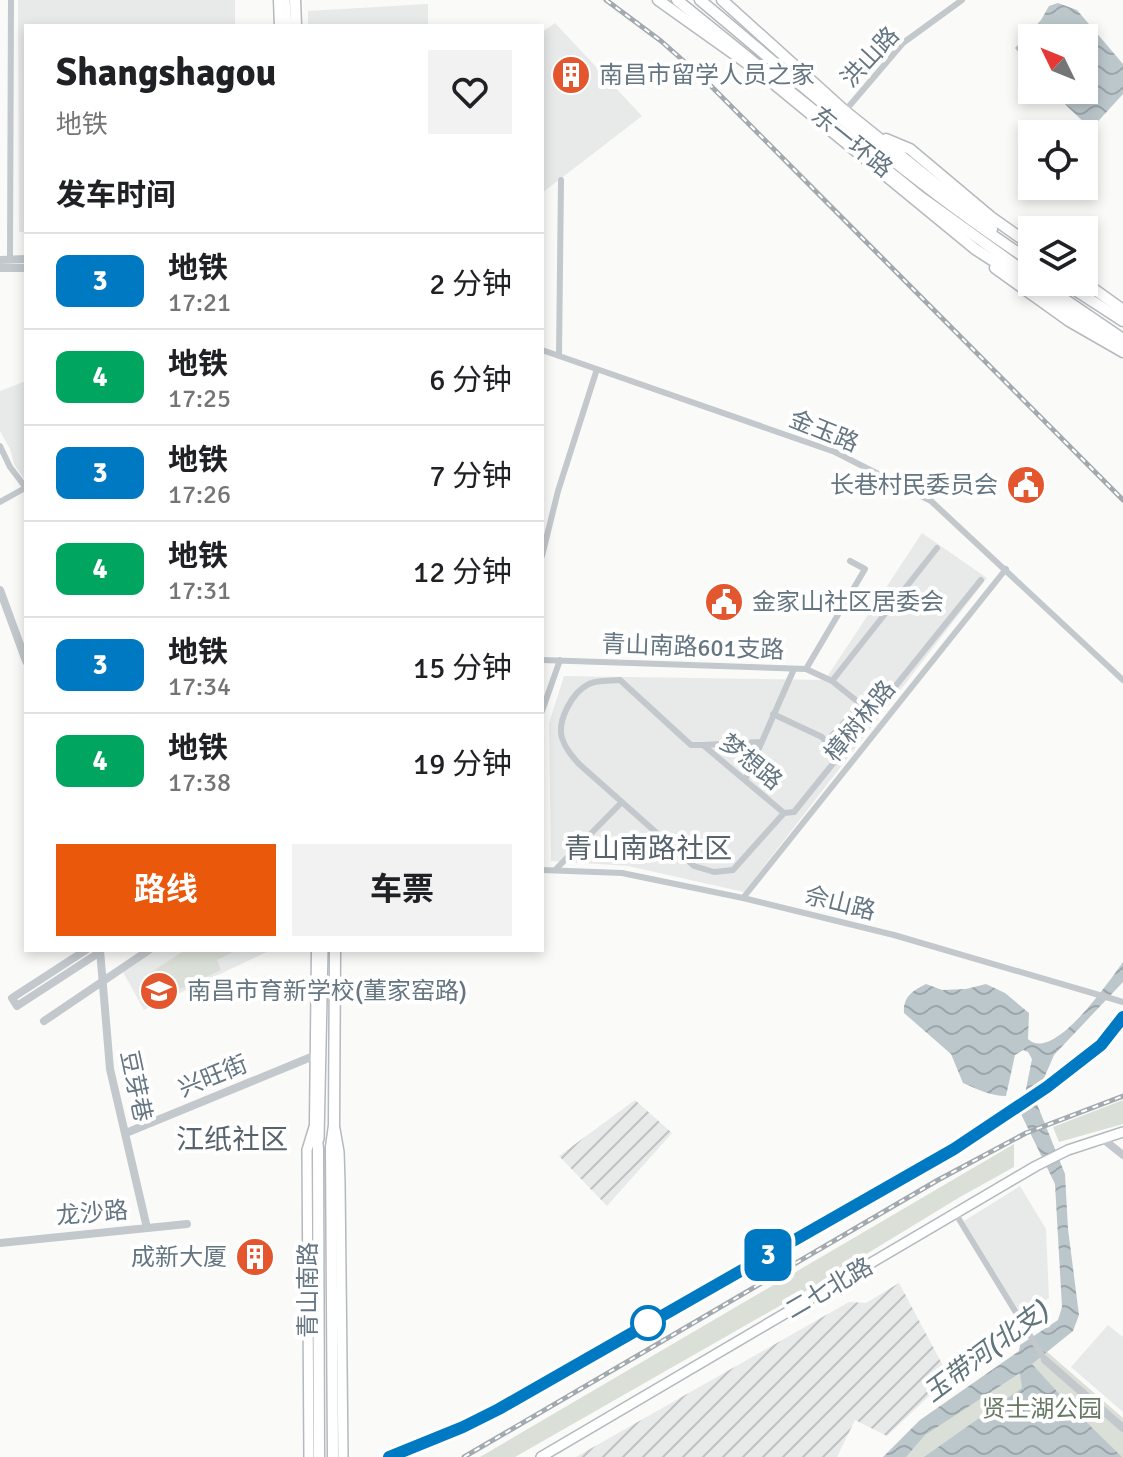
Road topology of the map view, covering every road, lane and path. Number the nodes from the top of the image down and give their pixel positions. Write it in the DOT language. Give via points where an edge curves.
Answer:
graph roads {
  1 [pos="11,0"];
  2 [pos="287,0"];
  3 [pos="658,0"];
  4 [pos="677,0"];
  5 [pos="700,0"];
  6 [pos="722,0"];
  7 [pos="962,0"];
  8 [pos="281,24"];
  9 [pos="291,24"];
  10 [pos="845,111"];
  11 [pos="876,135"];
  12 [pos="855,153"];
  13 [pos="561,180"];
  14 [pos="1018,236"];
  15 [pos="1018,248"];
  16 [pos="1018,251"];
  17 [pos="5,259"];
  18 [pos="1018,267"];
  19 [pos="0,268"];
  20 [pos="24,268"];
  21 [pos="1098,294"];
  22 [pos="1059,296"];
  23 [pos="1088,296"];
  24 [pos="1092,296"];
  25 [pos="1123,316"];
  26 [pos="1123,342"];
  27 [pos="544,351"];
  28 [pos="1123,352"];
  29 [pos="559,356"];
  30 [pos="597,369"];
  31 [pos="0,446"];
  32 [pos="24,486"];
  33 [pos="24,489"];
  34 [pos="0,502"];
  35 [pos="544,548"];
  36 [pos="937,548"];
  37 [pos="850,561"];
  38 [pos="1006,569"];
  39 [pos="981,580"];
  40 [pos="0,590"];
  41 [pos="24,656"];
  42 [pos="544,660"];
  43 [pos="560,660"];
  44 [pos="794,669"];
  45 [pos="806,669"];
  46 [pos="1123,680"];
  47 [pos="832,681"];
  48 [pos="861,704"];
  49 [pos="544,705"];
  50 [pos="773,714"];
  51 [pos="873,714"];
  52 [pos="760,742"];
  53 [pos="826,742"];
  54 [pos="703,745"];
  55 [pos="838,758"];
  56 [pos="745,780"];
  57 [pos="622,802"];
  58 [pos="784,813"];
  59 [pos="799,825"];
  60 [pos="556,869"];
  61 [pos="544,870"];
  62 [pos="743,898"];
  63 [pos="83,952"];
  64 [pos="98,952"];
  65 [pos="100,952"];
  66 [pos="146,952"];
  67 [pos="317,952"];
  68 [pos="325,952"];
  69 [pos="325,952"];
  70 [pos="335,952"];
  71 [pos="102,983"];
  72 [pos="1123,1002"];
  73 [pos="44,1021"];
  74 [pos="316,1055"];
  75 [pos="315,1123"];
  76 [pos="334,1125"];
  77 [pos="1123,1132"];
  78 [pos="126,1133"];
  79 [pos="1105,1138"];
  80 [pos="331,1147"];
  81 [pos="318,1149"];
  82 [pos="1123,1153"];
  83 [pos="954,1211"];
  84 [pos="187,1224"];
  85 [pos="147,1228"];
  86 [pos="0,1243"];
  87 [pos="1045,1360"];
  88 [pos="1123,1428"];
  89 [pos="309,1457"];
  90 [pos="319,1457"];
  91 [pos="333,1457"];
  92 [pos="343,1457"];
  93 [pos="541,1457"];
  1 -- 17 [label="street"];
  2 -- 8 [label="main road"];
  2 -- 9 [label="main road"];
  3 -- 12 [label="main road" via="762,74"];
  4 -- 18 [label="main road, 东一环路" via="918,195"];
  5 -- 16 [label="main road, 东一环路" via="913,175"];
  6 -- 10 [label="main road"];
  7 -- 10 [label="street, 洪山路" via="903,43"];
  10 -- 11 [label="main road"];
  11 -- 14 [label="main road" via="910,149"];
  11 -- 15 [label="main road"];
  12 -- 26 [label="main road" via="975,249"];
  12 -- 28 [label="main road" via="964,247"];
  13 -- 29 [label="street"];
  19 -- 20 [label="street"];
  21 -- 25 [label="main road"];
  22 -- 26 [label="main road"];
  23 -- 25 [label="main road"];
  24 -- 25 [label="main road"];
  27 -- 29 [label="street, 金玉路"];
  29 -- 30 [label="street, 金玉路"];
  30 -- 35 [label="street"];
  30 -- 38 [label="street, 金玉路" via="835,452 931,501"];
  31 -- 32 [label="street"];
  33 -- 34 [label="street"];
  36 -- 47 [label="street"];
  37 -- 45 [label="street, 青山南路601支路" via="865,569"];
  38 -- 46 [label="street, 金玉路"];
  38 -- 59 [label="street, 樟树林路"];
  39 -- 51 [label="street"];
  40 -- 41 [label="street"];
  42 -- 43 [label="street, 青山南路601支路"];
  43 -- 44 [label="street, 青山南路601支路"];
  43 -- 49 [label="street"];
  44 -- 45 [label="street, 青山南路601支路"];
  44 -- 50 [label="street"];
  45 -- 47 [label="street"];
  47 -- 48 [label="street"];
  48 -- 51 [label="street"];
  48 -- 53 [label="street"];
  50 -- 52 [label="street"];
  50 -- 53 [label="street"];
  51 -- 55 [label="street"];
  52 -- 54 [label="street"];
  52 -- 56 [label="street"];
  53 -- 55 [label="street"];
  54 -- 56 [label="street, 梦想路"];
  54 -- 57 [label="street, 梦想路" via="691,745 620,680 589,684 572,699 560,734 579,764"];
  55 -- 58 [label="street" via="794,812"];
  56 -- 58 [label="street, 梦想路"];
  57 -- 58 [label="street, 梦想路" via="694,866 714,872 733,870"];
  57 -- 60 [label="street"];
  58 -- 59 [label="street"];
  59 -- 62 [label="street, 樟树林路"];
  60 -- 61 [label="street, 佘山路"];
  60 -- 62 [label="street, 佘山路" via="622,873"];
  62 -- 72 [label="street, 佘山路" via="894,935"];
  63 -- 64 [label="street" via="12,998 17,1006"];
  65 -- 71 [label="street, 豆芽巷"];
  66 -- 71 [label="street"];
  67 -- 74 [label="main road, 青山南路"];
  68 -- 80 [label="main road"];
  69 -- 81 [label="main road"];
  70 -- 76 [label="main road, 青山南路"];
  71 -- 73 [label="street"];
  71 -- 78 [label="street, 豆芽巷" via="110,1069"];
  74 -- 75 [label="main road, 青山南路"];
  74 -- 78 [label="street, 兴旺街"];
  75 -- 81 [label="main road, 青山南路"];
  75 -- 89 [label="main road, 青山南路" via="307,1150"];
  76 -- 80 [label="main road, 青山南路"];
  76 -- 92 [label="main road, 青山南路" via="340,1183"];
  77 -- 79 [label="main road, 二七北路"];
  78 -- 85 [label="street, 豆芽巷"];
  79 -- 82 [label="street"];
  79 -- 83 [label="main road, 二七北路" via="1068,1150"];
  80 -- 91 [label="main road, 青山南路"];
  81 -- 90 [label="main road, 青山南路"];
  83 -- 87 [label="street"];
  83 -- 93 [label="main road, 二七北路"];
  84 -- 85 [label="street, 龙沙路"];
  85 -- 86 [label="street, 龙沙路"];
  87 -- 88 [label="street"];
}
